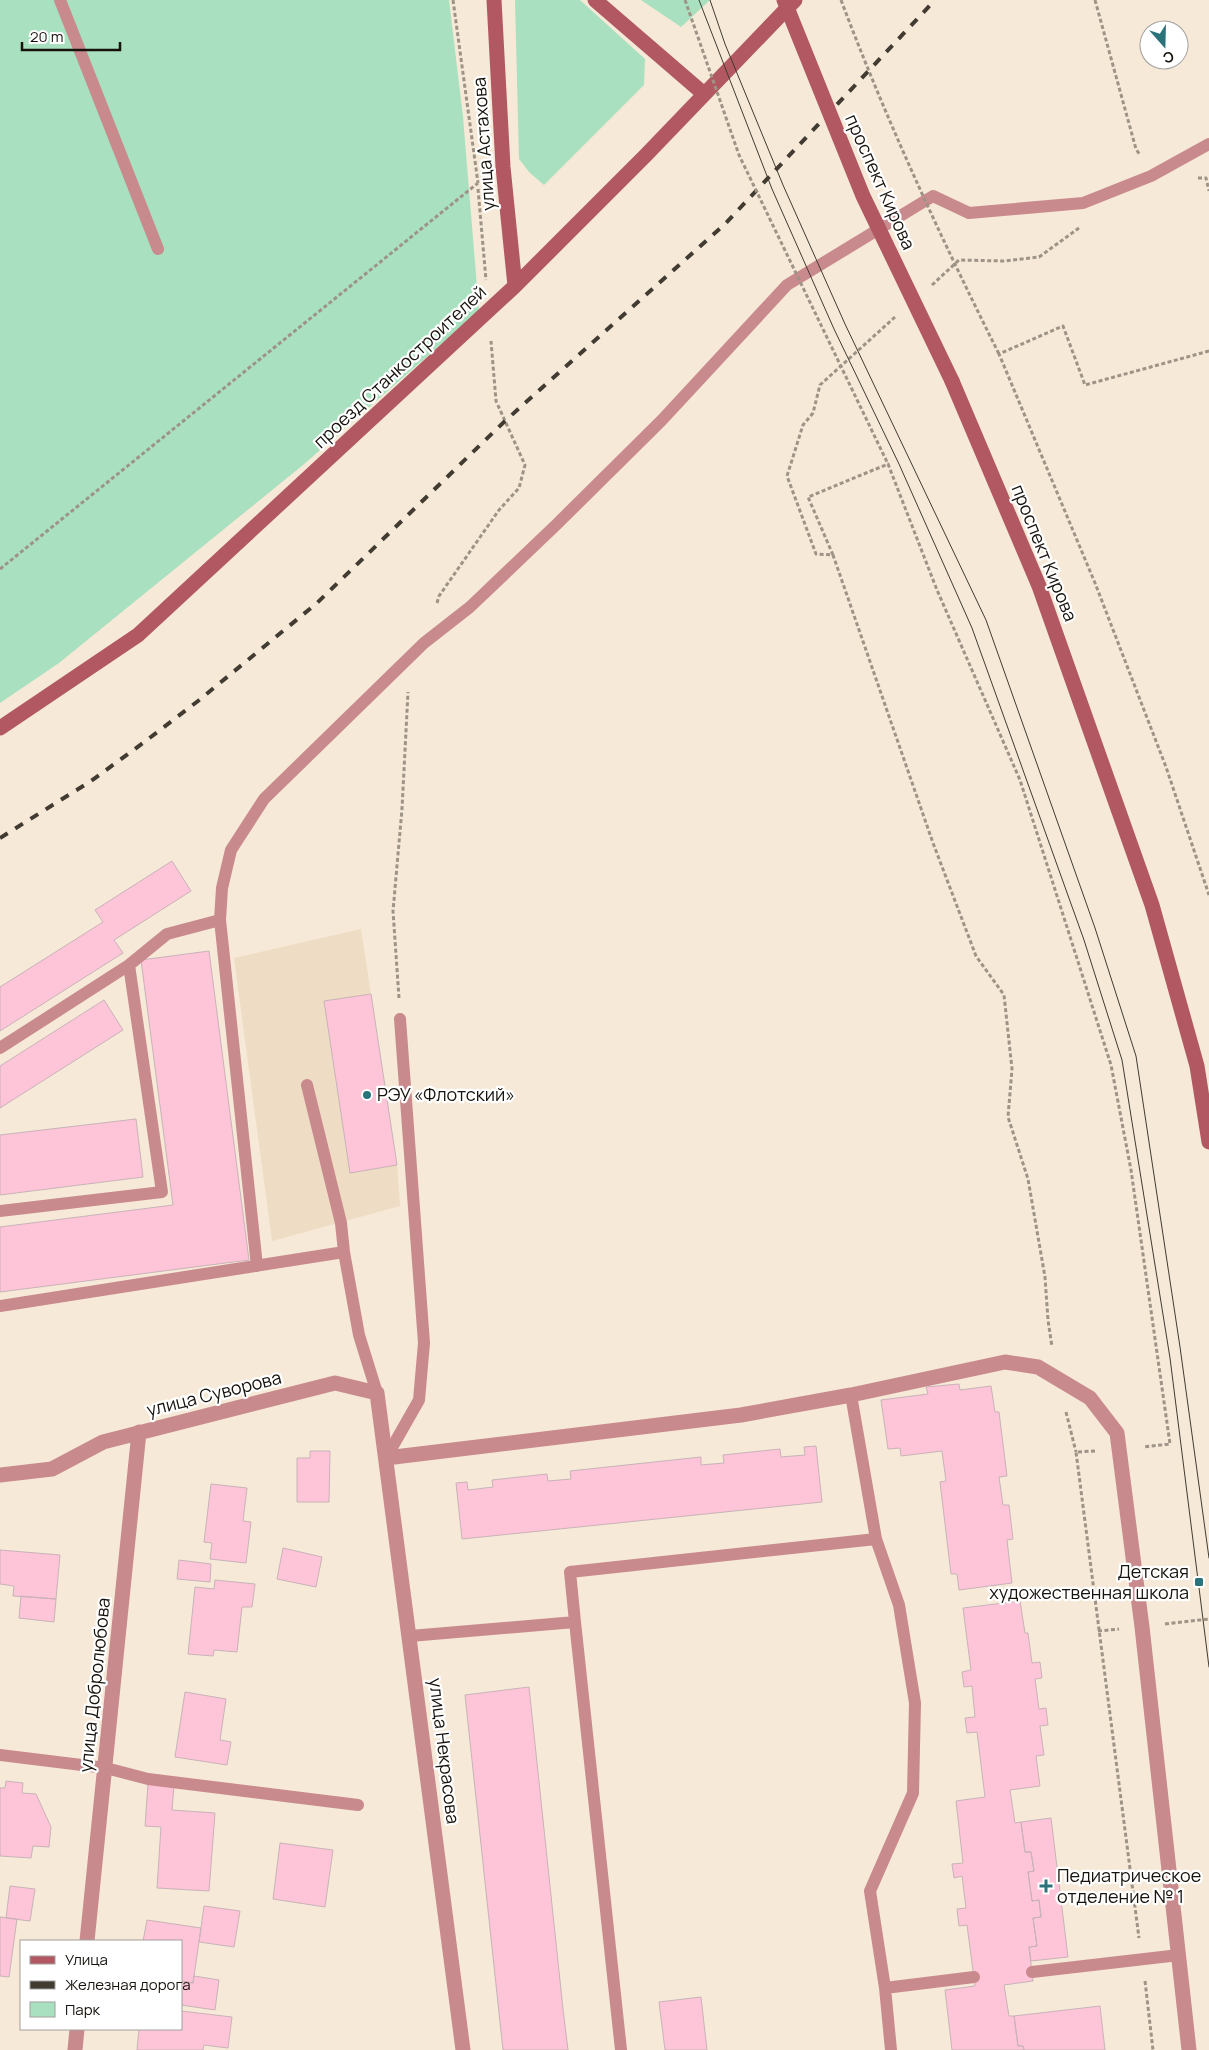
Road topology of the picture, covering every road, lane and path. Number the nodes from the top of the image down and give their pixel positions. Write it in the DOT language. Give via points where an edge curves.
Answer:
graph roads {
  1 [pos="60,0"];
  2 [pos="453,0"];
  3 [pos="494,0"];
  4 [pos="595,0"];
  5 [pos="685,0"];
  6 [pos="784,0"];
  7 [pos="795,0"];
  8 [pos="841,0"];
  9 [pos="1095,0"];
  10 [pos="704,94"];
  11 [pos="1209,144"];
  12 [pos="503,167"];
  13 [pos="1151,176"];
  14 [pos="1197,178"];
  15 [pos="478,184"];
  16 [pos="1209,191"];
  17 [pos="1087,222"];
  18 [pos="158,249"];
  19 [pos="515,286"];
  20 [pos="930,287"];
  21 [pos="901,313"];
  22 [pos="1209,351"];
  23 [pos="999,354"];
  24 [pos="888,464"];
  25 [pos="832,555"];
  26 [pos="0,569"];
  27 [pos="0,728"];
  28 [pos="1209,895"];
  29 [pos="220,920"];
  30 [pos="129,965"];
  31 [pos="400,1018"];
  32 [pos="0,1048"];
  33 [pos="308,1085"];
  34 [pos="1209,1142"];
  35 [pos="0,1211"];
  36 [pos="344,1252"];
  37 [pos="257,1266"];
  38 [pos="0,1306"];
  39 [pos="1058,1379"];
  40 [pos="377,1394"];
  41 [pos="851,1395"];
  42 [pos="140,1432"];
  43 [pos="1120,1449"];
  44 [pos="1076,1452"];
  45 [pos="386,1458"];
  46 [pos="0,1475"];
  47 [pos="876,1539"];
  48 [pos="575,1622"];
  49 [pos="410,1636"];
  50 [pos="0,1755"];
  51 [pos="106,1768"];
  52 [pos="358,1805"];
  53 [pos="87,1940"];
  54 [pos="1179,1955"];
  55 [pos="1142,1959"];
  56 [pos="1032,1972"];
  57 [pos="974,1977"];
  58 [pos="884,1988"];
  59 [pos="77,2030"];
  60 [pos="75,2050"];
  61 [pos="463,2050"];
  62 [pos="621,2050"];
  63 [pos="891,2050"];
  64 [pos="1152,2050"];
  65 [pos="1189,2050"];
  1 -- 18 [label="lane"];
  2 -- 15 [label="path"];
  3 -- 12 [label="main road, улица Астахова"];
  4 -- 10 [label="main road"];
  5 -- 24 [label="path, bridge" via="739,155"];
  6 -- 34 [label="main road, проспект Кирова, bridge" via="863,196 952,381 1039,586 1152,905 1197,1066"];
  7 -- 10 [label="main road, проезд Станкостроителей"];
  8 -- 23 [label="path, bridge" via="905,157"];
  9 -- 13 [label="path" via="1136,149"];
  10 -- 19 [label="main road, проезд Станкостроителей"];
  11 -- 13 [label="lane"];
  12 -- 15 [label="path"];
  12 -- 19 [label="main road, улица Астахова"];
  13 -- 29 [label="lane" via="1083,203 969,213 933,196 787,285 662,420 556,525 470,607 424,643 264,799 230,850 222,888"];
  14 -- 16 [label="path" via="1206,178"];
  15 -- 26 [label="path"];
  17 -- 20 [label="path" via="1039,257 1004,261 959,260"];
  19 -- 27 [label="main road, проезд Станкостроителей" via="138,635"];
  21 -- 25 [label="path" via="820,385 813,412 803,425 787,476 816,554"];
  22 -- 23 [label="path" via="1085,385 1063,326"];
  23 -- 28 [label="path" via="1099,592 1166,767"];
  24 -- 25 [label="path" via="808,497"];
  24 -- 43 [label="path" via="937,590 1020,780 1111,1065 1131,1170 1170,1444"];
  25 -- 39 [label="path" via="976,956 1004,995 1012,1069 1008,1117 1028,1179"];
  29 -- 30 [label="lane" via="167,934"];
  29 -- 37 [label="lane"];
  30 -- 32 [label="lane"];
  30 -- 35 [label="lane" via="162,1192"];
  31 -- 45 [label="lane" via="424,1343 419,1400"];
  33 -- 36 [label="lane" via="341,1223"];
  36 -- 37 [label="lane"];
  36 -- 40 [label="lane" via="359,1335"];
  37 -- 38 [label="lane"];
  39 -- 41 [label="street" via="1038,1367 1005,1362"];
  39 -- 43 [label="street" via="1090,1398 1117,1433"];
  39 -- 44 [label="path"];
  40 -- 42 [label="street, улица Суворова" via="335,1383"];
  40 -- 45 [label="street"];
  41 -- 45 [label="street" via="741,1415"];
  41 -- 47 [label="lane"];
  42 -- 46 [label="street, улица Суворова" via="103,1442 52,1469"];
  42 -- 51 [label="street, улица Добролюбова"];
  43 -- 44 [label="path"];
  43 -- 54 [label="street"];
  44 -- 55 [label="path"];
  45 -- 49 [label="street, улица Некрасова"];
  47 -- 48 [label="lane" via="570,1572"];
  47 -- 58 [label="lane" via="899,1605 915,1703 913,1793 870,1891"];
  48 -- 49 [label="lane"];
  48 -- 62 [label="lane"];
  49 -- 61 [label="street, улица Некрасова"];
  50 -- 51 [label="lane"];
  51 -- 52 [label="lane" via="148,1779"];
  51 -- 53 [label="street, улица Добролюбова"];
  54 -- 55 [label="lane"];
  54 -- 65 [label="street"];
  55 -- 56 [label="lane"];
  55 -- 64 [label="path"];
  57 -- 58 [label="lane"];
  58 -- 63 [label="lane"];
  59 -- 60 [label="street"];
}
